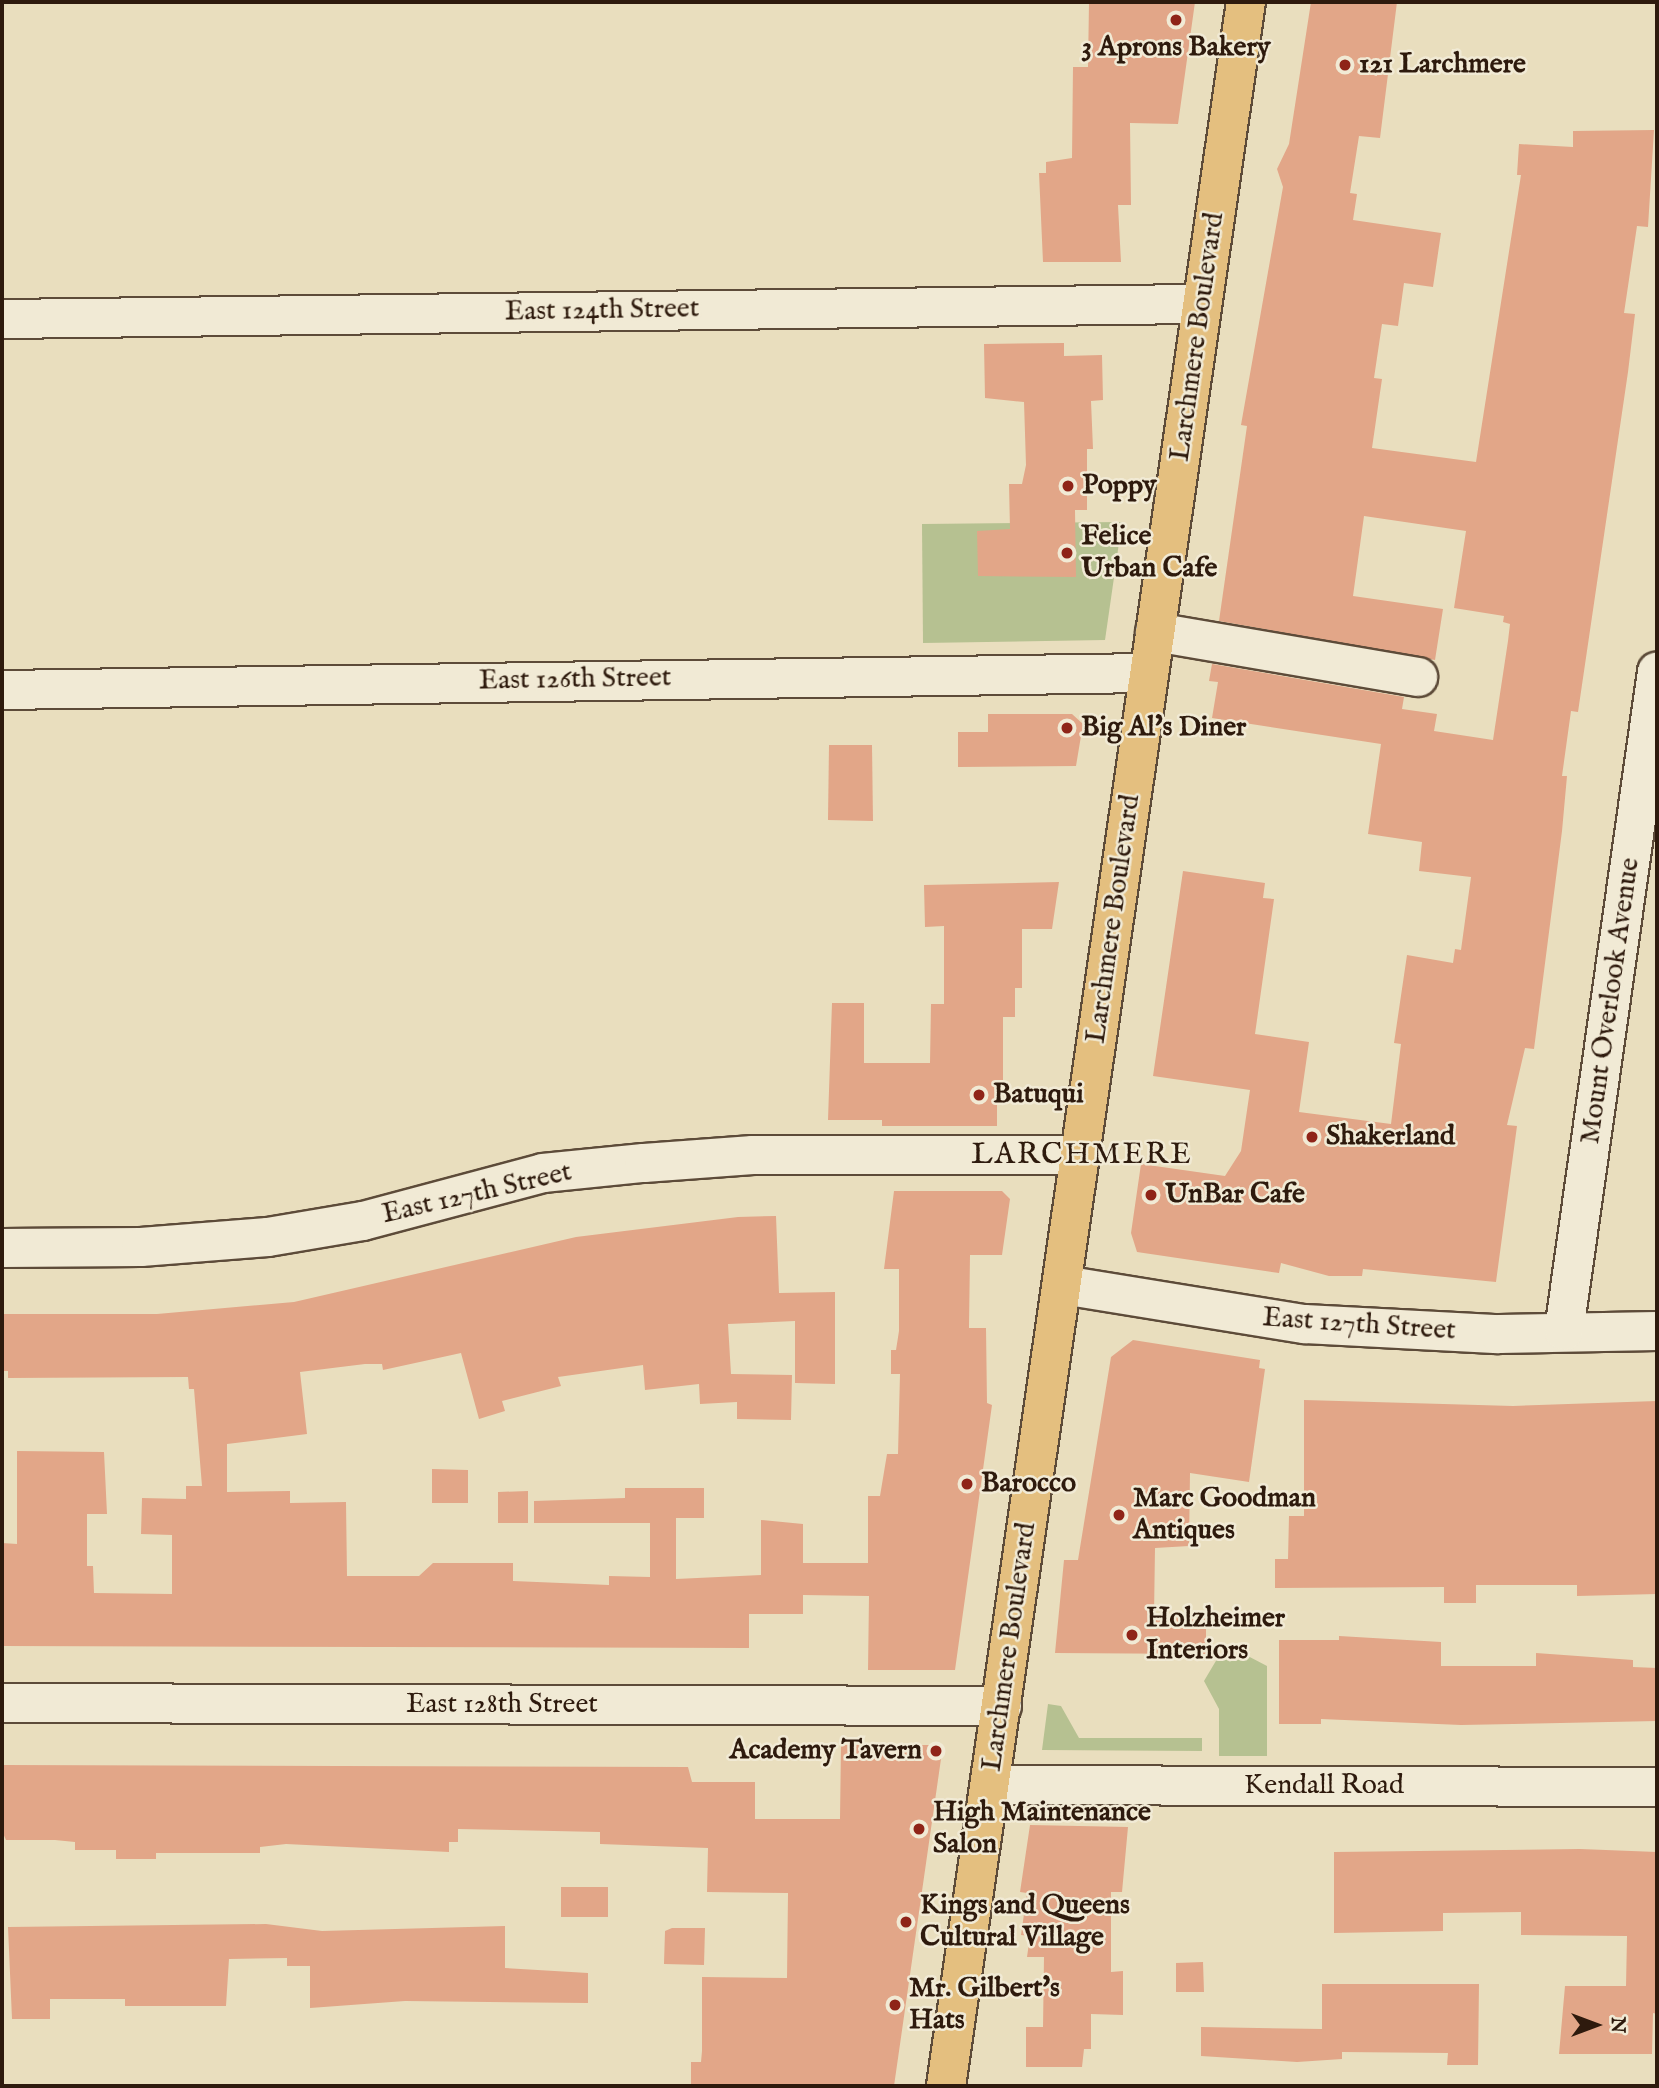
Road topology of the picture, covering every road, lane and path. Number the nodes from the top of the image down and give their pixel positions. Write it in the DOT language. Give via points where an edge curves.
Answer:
graph roads {
  1 [pos="1246,2"];
  2 [pos="1202,304"];
  3 [pos="2,319"];
  4 [pos="1155,632"];
  5 [pos="1657,672"];
  6 [pos="1149,673"];
  7 [pos="1418,677"];
  8 [pos="2,690"];
  9 [pos="1645,852"];
  10 [pos="1080,1155"];
  11 [pos="2,1248"];
  12 [pos="1063,1285"];
  13 [pos="1564,1331"];
  14 [pos="1657,1331"];
  15 [pos="2,1703"];
  16 [pos="1002,1706"];
  17 [pos="990,1784"];
  18 [pos="1657,1787"];
  19 [pos="946,2086"];
  1 -- 2 [label="main road, Larchmere Boulevard"];
  2 -- 3 [label="street, East 124th Street"];
  2 -- 4 [label="main road, Larchmere Boulevard"];
  4 -- 6 [label="main road, Larchmere Boulevard"];
  4 -- 7 [label="street"];
  5 -- 9 [label="street, Mount Overlook Avenue"];
  6 -- 8 [label="street, East 126th Street"];
  6 -- 10 [label="main road, Larchmere Boulevard"];
  9 -- 13 [label="street, Mount Overlook Avenue"];
  10 -- 11 [label="street, East 127th Street" via="753,1155 644,1163 543,1173 363,1221 268,1237 141,1247"];
  10 -- 12 [label="main road, Larchmere Boulevard"];
  12 -- 13 [label="street, East 127th Street" via="1305,1324 1499,1334"];
  12 -- 16 [label="main road, Larchmere Boulevard"];
  13 -- 14 [label="street, East 127th Street"];
  15 -- 16 [label="street, East 128th Street"];
  16 -- 17 [label="main road, Larchmere Boulevard"];
  17 -- 18 [label="street, Kendall Road"];
  17 -- 19 [label="main road, Larchmere Boulevard"];
}
